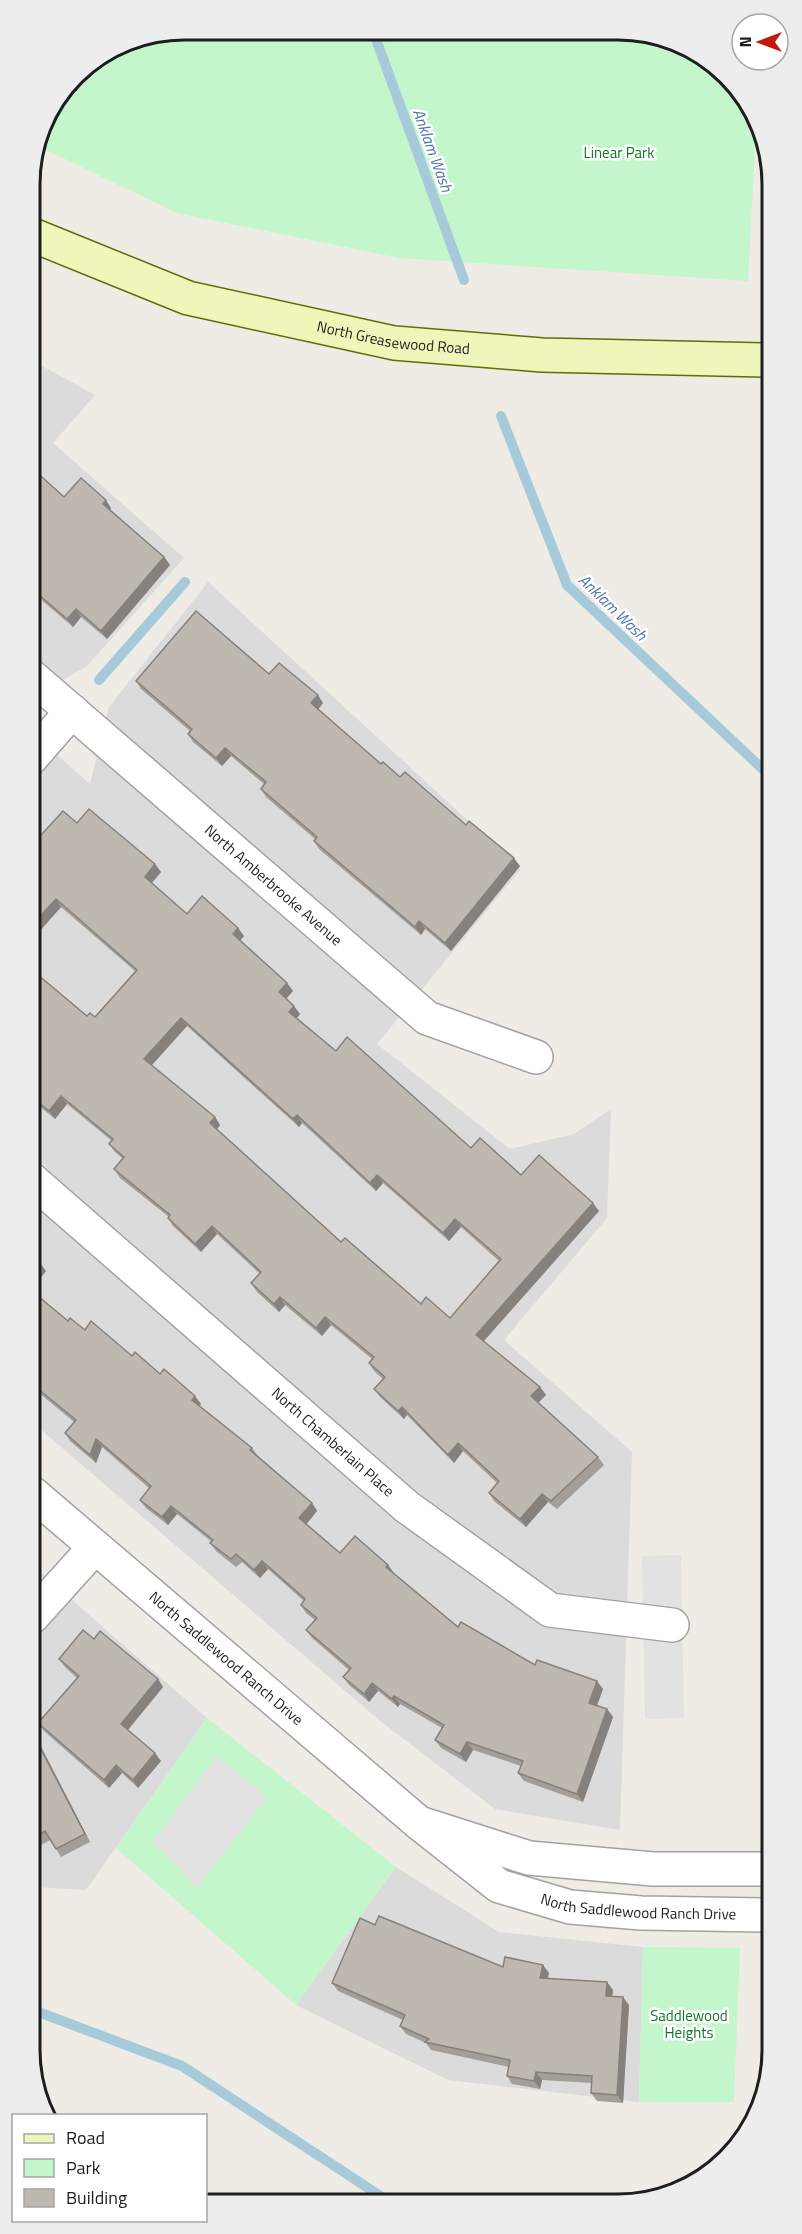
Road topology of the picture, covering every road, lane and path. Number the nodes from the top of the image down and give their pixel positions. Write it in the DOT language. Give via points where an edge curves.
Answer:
graph roads {
  1 [pos="41,238"];
  2 [pos="762,360"];
  3 [pos="41,684"];
  4 [pos="72,711"];
  5 [pos="41,747"];
  6 [pos="536,1057"];
  7 [pos="40,1187"];
  8 [pos="40,1500"];
  9 [pos="95,1547"];
  10 [pos="40,1608"];
  11 [pos="672,1625"];
  12 [pos="419,1823"];
  13 [pos="761,1869"];
  14 [pos="761,1915"];
  1 -- 2 [label="street, North Greasewood Road" via="188,298 394,343 542,355"];
  3 -- 4 [label="street, North Amberbrooke Avenue"];
  4 -- 5 [label="street"];
  4 -- 6 [label="street, North Amberbrooke Avenue" via="428,1018"];
  7 -- 11 [label="street, North Chamberlain Place" via="407,1507 550,1610"];
  8 -- 9 [label="street, North Saddlewood Ranch Drive"];
  9 -- 10 [label="street"];
  9 -- 12 [label="street, North Saddlewood Ranch Drive"];
  12 -- 13 [label="street, North Saddlewood Ranch Drive" via="529,1858 653,1869"];
  12 -- 14 [label="street, North Saddlewood Ranch Drive" via="499,1886 570,1907 641,1913"];
}
